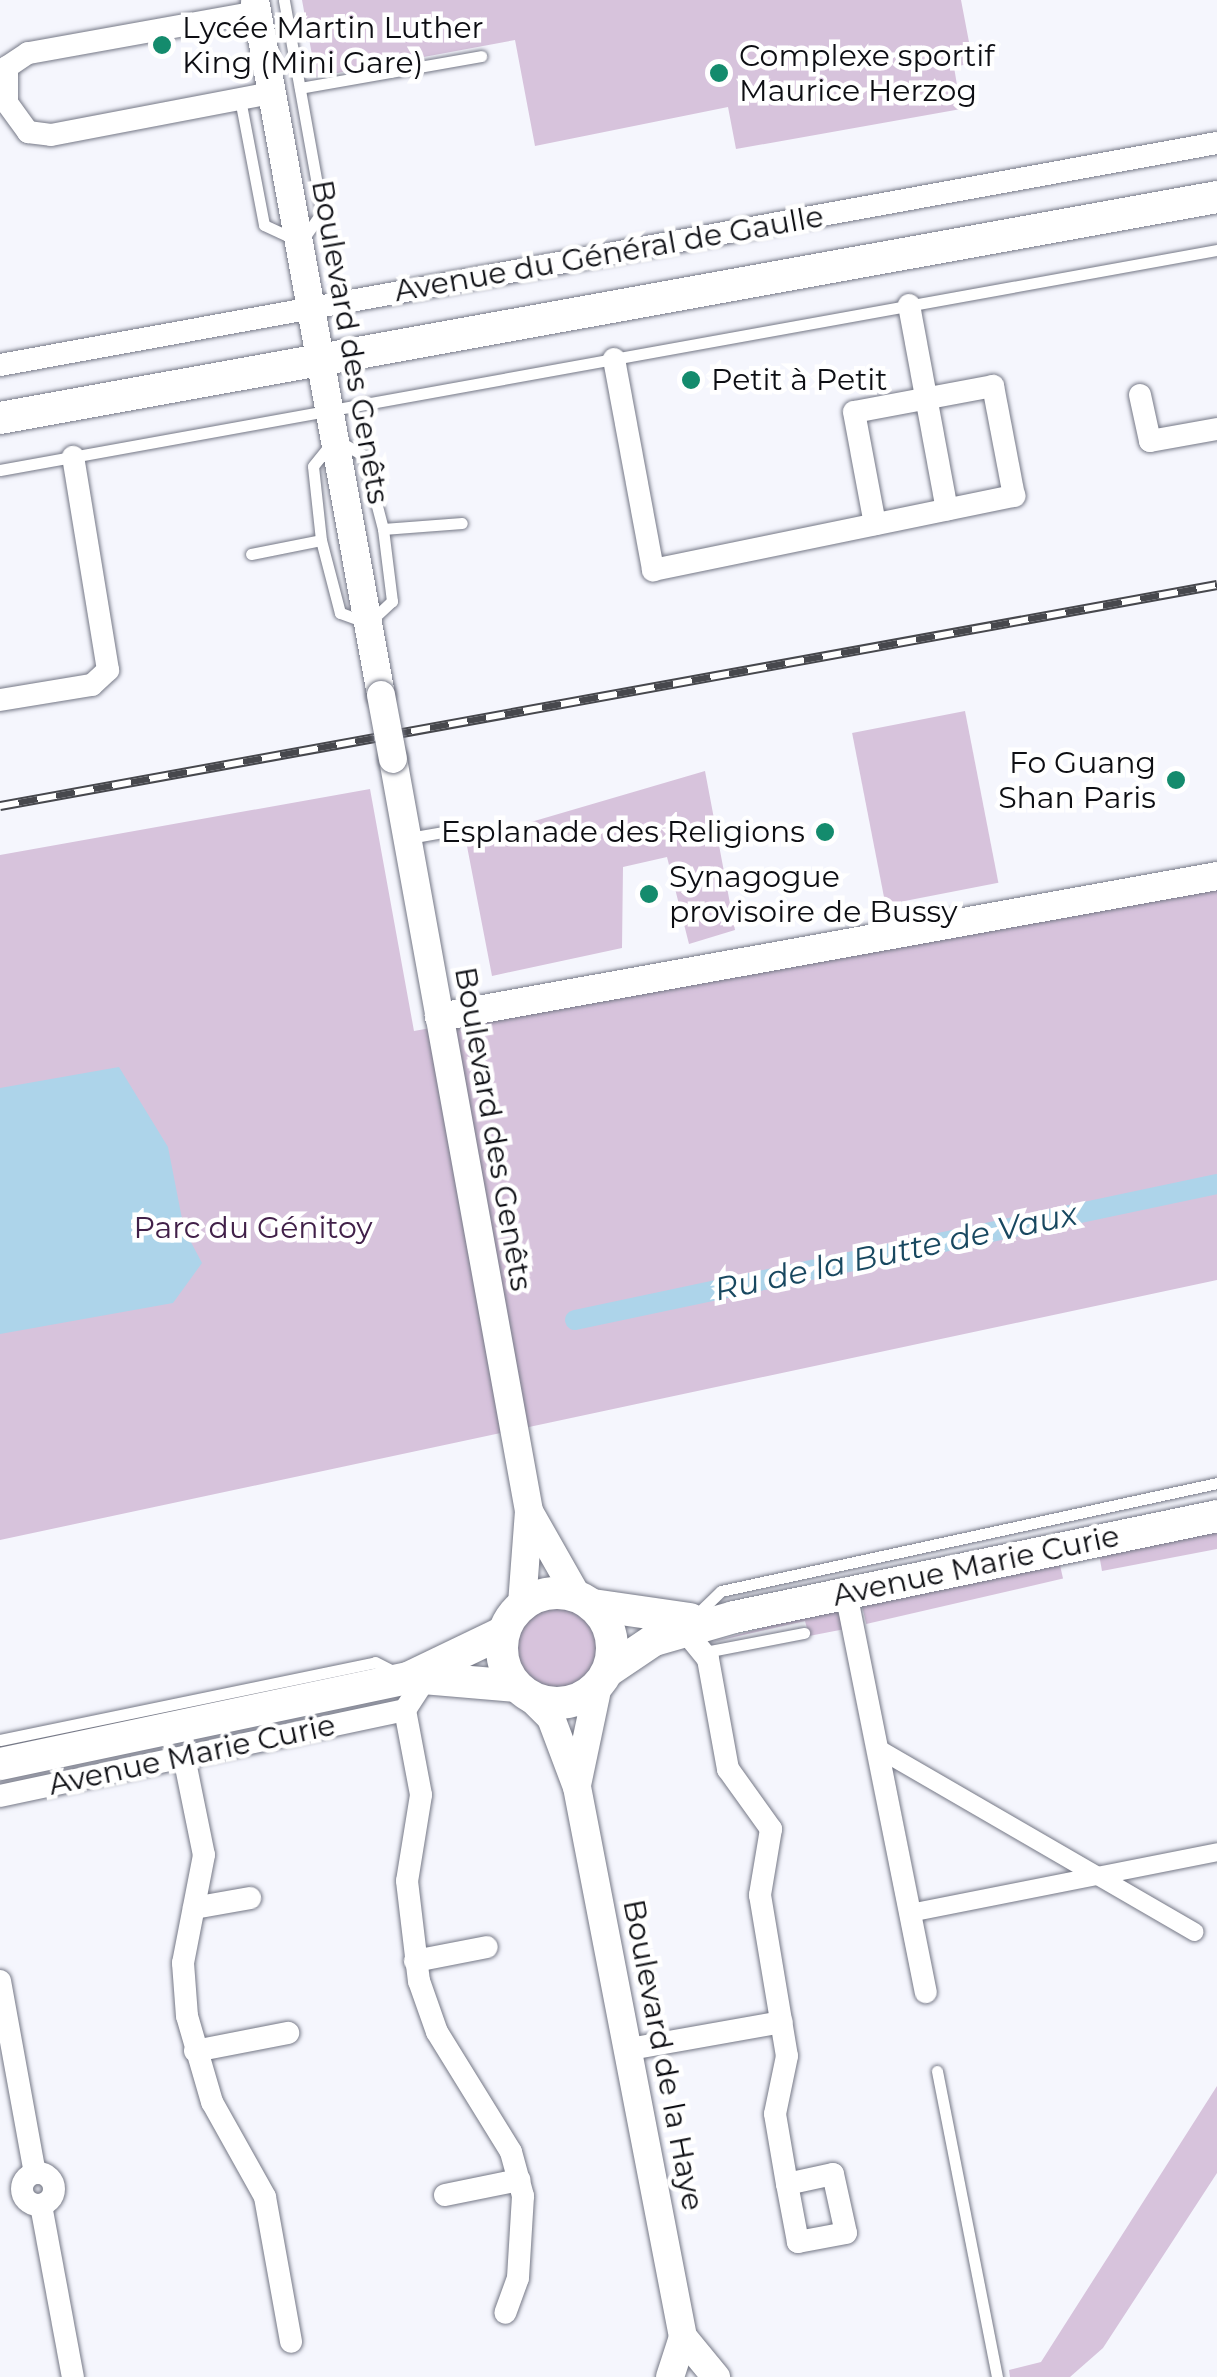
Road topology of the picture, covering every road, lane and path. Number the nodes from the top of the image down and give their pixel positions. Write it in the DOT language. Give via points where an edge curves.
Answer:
graph roads {
  1 [pos="284,0"];
  2 [pos="256,6"];
  3 [pos="481,56"];
  4 [pos="3,66"];
  5 [pos="300,88"];
  6 [pos="271,93"];
  7 [pos="240,99"];
  8 [pos="1217,143"];
  9 [pos="1217,197"];
  10 [pos="301,242"];
  11 [pos="1217,250"];
  12 [pos="909,306"];
  13 [pos="312,308"];
  14 [pos="614,359"];
  15 [pos="321,360"];
  16 [pos="0,364"];
  17 [pos="1140,395"];
  18 [pos="926,398"];
  19 [pos="330,410"];
  20 [pos="0,418"];
  21 [pos="1217,429"];
  22 [pos="335,439"];
  23 [pos="73,457"];
  24 [pos="0,470"];
  25 [pos="947,510"];
  26 [pos="462,523"];
  27 [pos="875,524"];
  28 [pos="383,530"];
  29 [pos="321,540"];
  30 [pos="251,554"];
  31 [pos="368,623"];
  32 [pos="0,700"];
  33 [pos="449,831"];
  34 [pos="407,838"];
  35 [pos="1217,876"];
  36 [pos="439,1017"];
  37 [pos="1217,1483"];
  38 [pos="529,1511"];
  39 [pos="1217,1516"];
  40 [pos="846,1593"];
  41 [pos="585,1601"];
  42 [pos="513,1619"];
  43 [pos="804,1633"];
  44 [pos="694,1634"];
  45 [pos="603,1678"];
  46 [pos="413,1689"];
  47 [pos="523,1691"];
  48 [pos="0,1740"];
  49 [pos="876,1748"];
  50 [pos="184,1757"];
  51 [pos="0,1764"];
  52 [pos="577,1786"];
  53 [pos="0,1796"];
  54 [pos="1217,1852"];
  55 [pos="1104,1878"];
  56 [pos="250,1898"];
  57 [pos="194,1908"];
  58 [pos="910,1912"];
  59 [pos="1194,1932"];
  60 [pos="487,1947"];
  61 [pos="415,1961"];
  62 [pos="0,1981"];
  63 [pos="926,1992"];
  64 [pos="782,2022"];
  65 [pos="288,2032"];
  66 [pos="630,2049"];
  67 [pos="195,2051"];
  68 [pos="938,2071"];
  69 [pos="519,2180"];
  70 [pos="787,2184"];
  71 [pos="445,2195"];
  72 [pos="505,2313"];
  73 [pos="682,2337"];
  74 [pos="291,2342"];
  75 [pos="73,2377"];
  76 [pos="670,2377"];
  77 [pos="716,2377"];
  78 [pos="997,2377"];
  1 -- 5 [label="lane"];
  2 -- 4 [label="street" via="28,53"];
  2 -- 6 [label="street, Boulevard des Genêts"];
  3 -- 5 [label="lane"];
  4 -- 7 [label="street" via="7,103 28,132"];
  5 -- 10 [label="lane" via="322,212"];
  6 -- 7 [label="street"];
  6 -- 10 [label="street, Boulevard des Genêts"];
  7 -- 10 [label="lane" via="264,225"];
  8 -- 13 [label="street, Avenue du Général de Gaulle"];
  9 -- 15 [label="main road, Avenue du Général de Gaulle"];
  10 -- 13 [label="street, Boulevard des Genêts"];
  11 -- 12 [label="lane"];
  12 -- 14 [label="lane"];
  12 -- 18 [label="street"];
  13 -- 15 [label="street, Boulevard des Genêts"];
  13 -- 16 [label="street, Avenue du Général de Gaulle"];
  14 -- 19 [label="lane"];
  14 -- 27 [label="street" via="653,570"];
  15 -- 19 [label="street, Boulevard des Genêts"];
  15 -- 20 [label="main road, Avenue du Général de Gaulle"];
  17 -- 21 [label="street" via="1150,441"];
  18 -- 25 [label="street"];
  18 -- 25 [label="street" via="993,386 1014,496"];
  18 -- 27 [label="street" via="854,412"];
  19 -- 22 [label="street, Boulevard des Genêts"];
  19 -- 23 [label="lane"];
  22 -- 28 [label="lane" via="364,456"];
  22 -- 29 [label="lane" via="312,466"];
  22 -- 31 [label="street, Boulevard des Genêts"];
  23 -- 24 [label="lane"];
  23 -- 32 [label="street" via="108,670 92,685"];
  25 -- 27 [label="street"];
  26 -- 28 [label="lane"];
  28 -- 31 [label="lane" via="392,601"];
  29 -- 30 [label="lane"];
  29 -- 31 [label="lane" via="340,613"];
  31 -- 34 [label="street, Boulevard des Genêts, bridge"];
  33 -- 34 [label="lane"];
  34 -- 36 [label="street, Boulevard des Genêts"];
  35 -- 36 [label="street"];
  36 -- 38 [label="street, Boulevard des Genêts"];
  37 -- 44 [label="lane" via="721,1590"];
  38 -- 41 [label="street, Boulevard des Genêts"];
  38 -- 42 [label="street, Boulevard des Genêts"];
  39 -- 40 [label="main road, Avenue Marie Curie"];
  40 -- 44 [label="main road, Avenue Marie Curie" via="734,1617"];
  40 -- 49 [label="street"];
  41 -- 42 [label="main road" via="548,1593"];
  41 -- 44 [label="main road, Avenue Marie Curie"];
  41 -- 45 [label="main road" via="611,1636"];
  42 -- 46 [label="main road, Avenue Marie Curie"];
  42 -- 47 [label="main road"];
  43 -- 44 [label="lane, Avenue Marie Curie"];
  44 -- 45 [label="main road, Avenue Marie Curie" via="645,1644"];
  44 -- 64 [label="street" via="728,1769 771,1829 760,1895"];
  45 -- 47 [label="main road" via="566,1703"];
  45 -- 52 [label="street, Boulevard de la Haye"];
  46 -- 47 [label="main road, Avenue Marie Curie"];
  46 -- 48 [label="lane" via="375,1662"];
  46 -- 50 [label="street, Avenue Marie Curie"];
  46 -- 51 [label="main road, Avenue Marie Curie"];
  46 -- 61 [label="street" via="421,1795 407,1880"];
  47 -- 52 [label="street, Boulevard de la Haye" via="551,1718"];
  49 -- 55 [label="street"];
  49 -- 58 [label="street"];
  50 -- 53 [label="street, Avenue Marie Curie"];
  50 -- 57 [label="street" via="204,1855"];
  52 -- 66 [label="street, Boulevard de la Haye"];
  54 -- 55 [label="street"];
  55 -- 58 [label="street"];
  55 -- 59 [label="street"];
  56 -- 57 [label="street"];
  57 -- 67 [label="street" via="183,1963"];
  58 -- 63 [label="street"];
  60 -- 61 [label="street"];
  61 -- 69 [label="street" via="437,2032"];
  62 -- 75 [label="street" via="35,2173 22,2192 40,2205"];
  64 -- 66 [label="street"];
  64 -- 70 [label="street" via="788,2056 775,2114"];
  65 -- 67 [label="street"];
  66 -- 73 [label="street, Boulevard de la Haye"];
  67 -- 74 [label="street" via="265,2198"];
  68 -- 78 [label="lane"];
  69 -- 71 [label="street"];
  69 -- 72 [label="street" via="524,2236"];
  73 -- 76 [label="street, Boulevard de la Haye"];
  73 -- 77 [label="street"];
}
